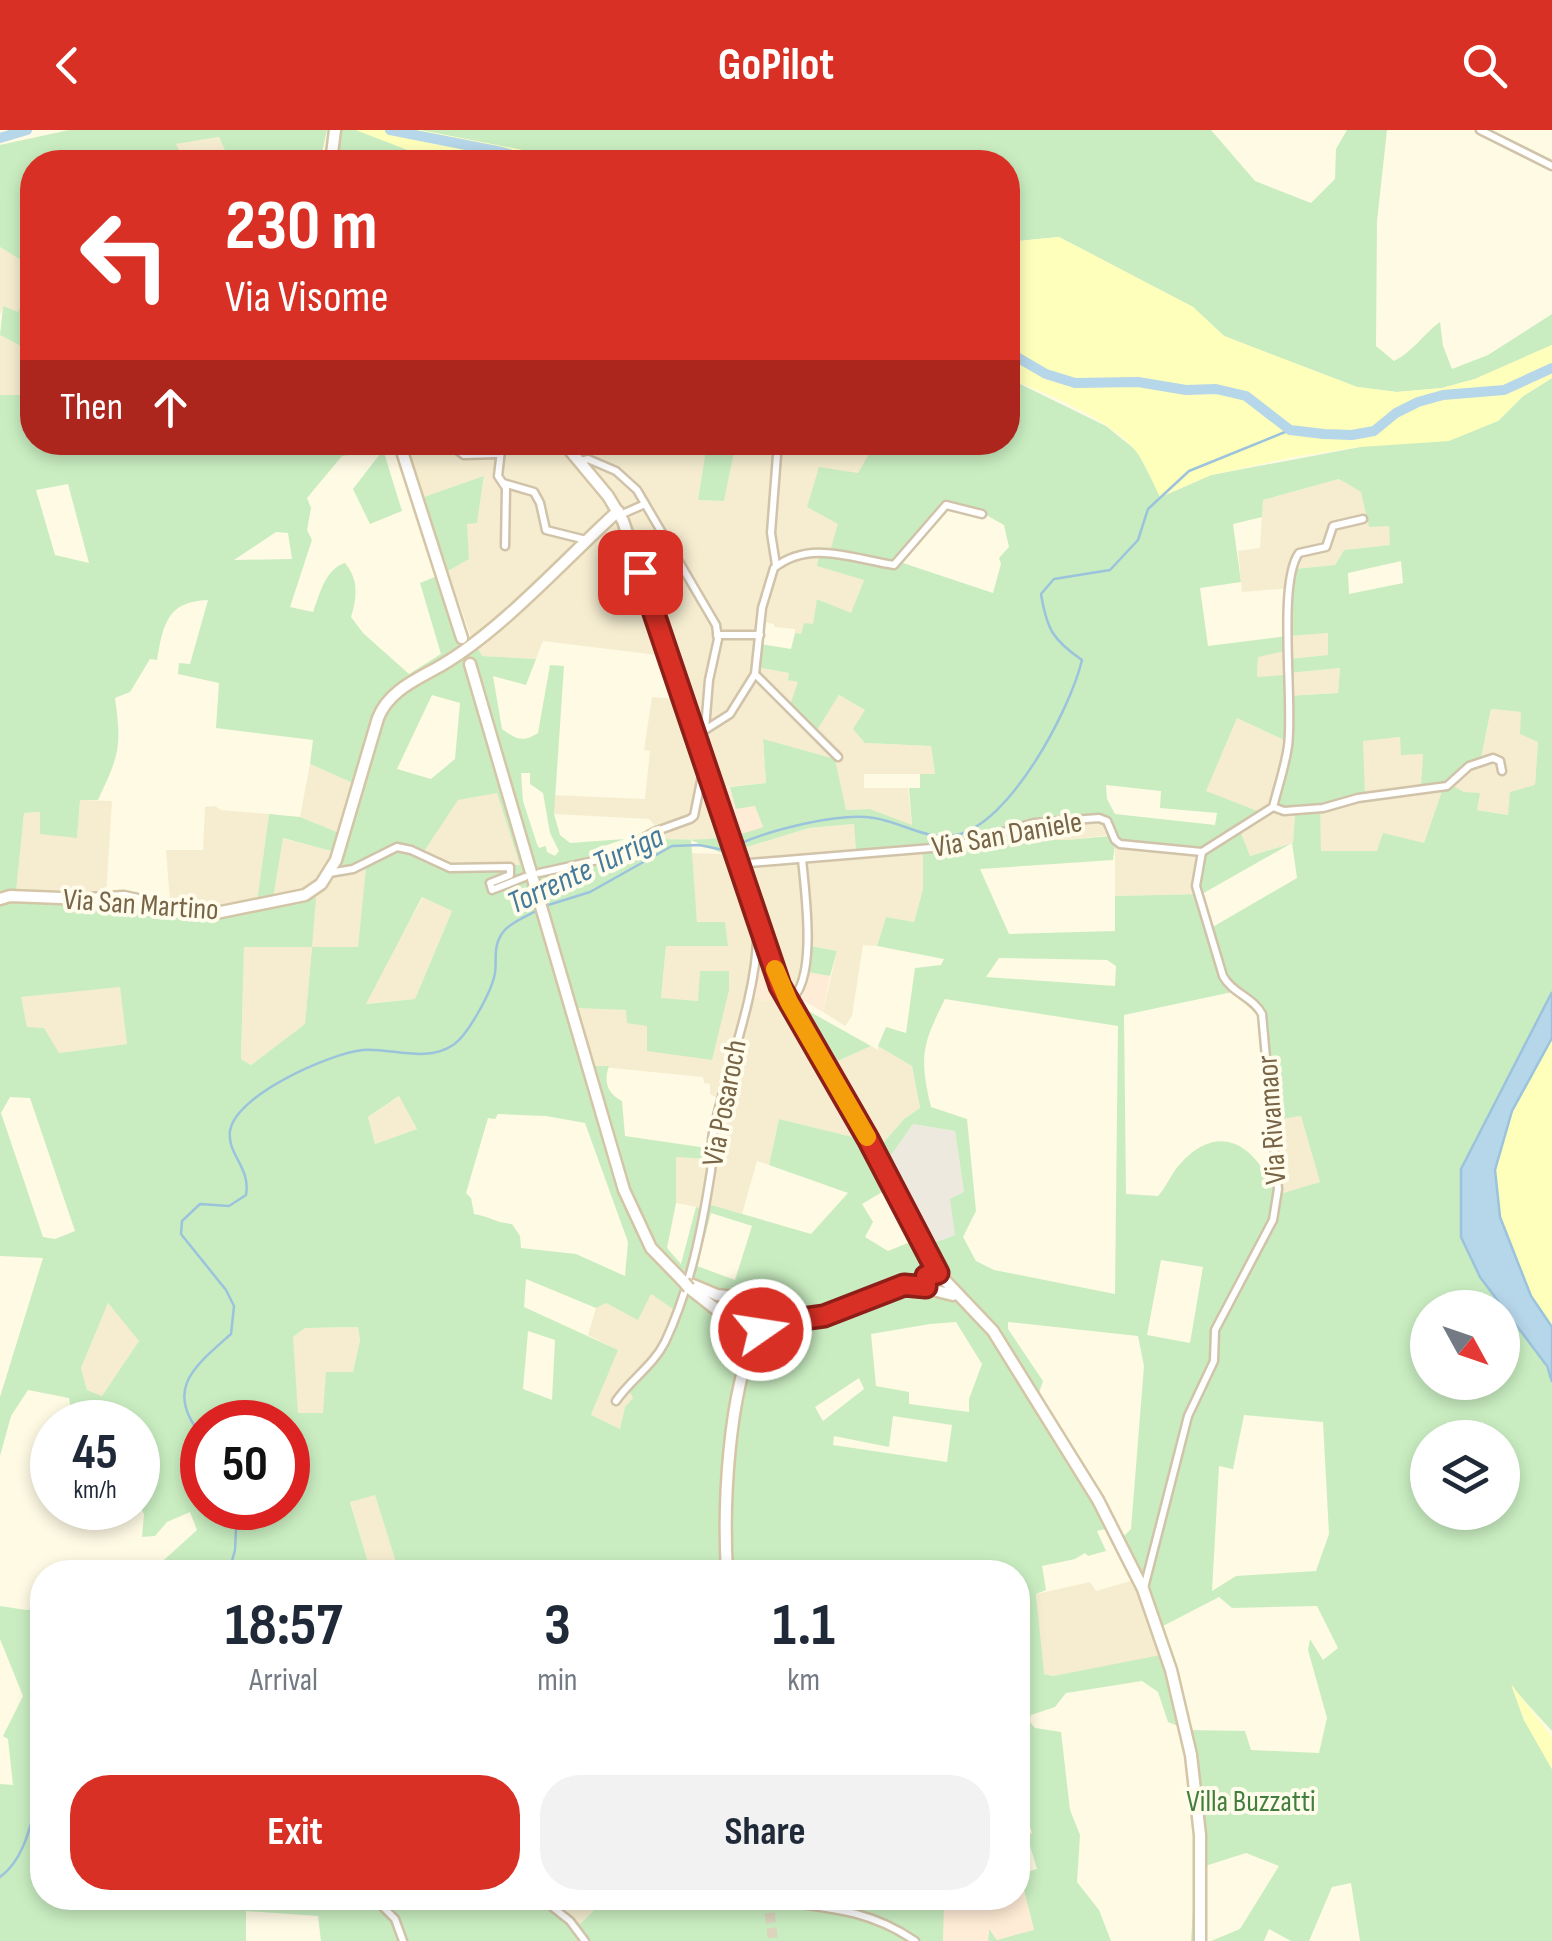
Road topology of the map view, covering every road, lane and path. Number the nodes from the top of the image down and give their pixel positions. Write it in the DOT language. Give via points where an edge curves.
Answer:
graph roads {
  1 [pos="1480,130"];
  2 [pos="1552,166"];
  3 [pos="404,455"];
  4 [pos="498,455"];
  5 [pos="575,455"];
  6 [pos="777,455"];
  7 [pos="581,461"];
  8 [pos="504,483"];
  9 [pos="645,504"];
  10 [pos="619,513"];
  11 [pos="982,514"];
  12 [pos="1364,519"];
  13 [pos="586,540"];
  14 [pos="505,546"];
  15 [pos="776,566"];
  16 [pos="760,632"];
  17 [pos="717,635"];
  18 [pos="462,638"];
  19 [pos="470,664"];
  20 [pos="755,674"];
  21 [pos="701,733"];
  22 [pos="838,757"];
  23 [pos="705,764"];
  24 [pos="1502,771"];
  25 [pos="1273,807"];
  26 [pos="1202,852"];
  27 [pos="802,858"];
  28 [pos="736,859"];
  29 [pos="329,873"];
  30 [pos="532,878"];
  31 [pos="0,900"];
  32 [pos="763,934"];
  33 [pos="789,1002"];
  34 [pos="933,1280"];
  35 [pos="687,1282"];
  36 [pos="735,1297"];
  37 [pos="768,1311"];
  38 [pos="726,1317"];
  39 [pos="807,1320"];
  40 [pos="766,1324"];
  41 [pos="733,1330"];
  42 [pos="756,1334"];
  43 [pos="741,1371"];
  44 [pos="616,1402"];
  45 [pos="727,1560"];
  46 [pos="1144,1589"];
  47 [pos="387,1910"];
  48 [pos="556,1910"];
  49 [pos="844,1910"];
  50 [pos="403,1941"];
  51 [pos="585,1941"];
  52 [pos="916,1941"];
  53 [pos="1200,1941"];
  1 -- 2 [label="street"];
  3 -- 18 [label="street"];
  4 -- 8 [label="street"];
  5 -- 7 [label="street"];
  6 -- 15 [label="street" via="771,533"];
  7 -- 9 [label="street" via="616,471"];
  7 -- 10 [label="street"];
  8 -- 13 [label="street" via="534,492 546,530"];
  8 -- 14 [label="street"];
  9 -- 10 [label="street"];
  9 -- 17 [label="street"];
  10 -- 13 [label="street"];
  10 -- 21 [label="street"];
  11 -- 15 [label="street" via="946,505 894,565 807,552"];
  12 -- 25 [label="street" via="1333,526 1326,547 1295,560 1288,745"];
  13 -- 29 [label="street" via="467,648 386,702"];
  15 -- 16 [label="street"];
  16 -- 17 [label="street"];
  16 -- 20 [label="street"];
  17 -- 21 [label="street"];
  19 -- 30 [label="street"];
  20 -- 21 [label="street" via="730,714"];
  20 -- 22 [label="street"];
  21 -- 23 [label="street"];
  23 -- 28 [label="street"];
  23 -- 30 [label="street" via="690,819 607,858"];
  24 -- 25 [label="street" via="1493,758 1469,766 1446,786 1322,808"];
  25 -- 26 [label="street"];
  26 -- 27 [label="street, Via San Daniele" via="1120,844 1099,818 1034,824 956,846"];
  26 -- 46 [label="street, Via Rivamaor" via="1197,891 1223,976 1262,1014 1278,1188 1273,1220 1215,1330 1214,1360 1188,1416"];
  27 -- 28 [label="street, Via San Daniele"];
  27 -- 33 [label="street" via="808,944 799,990"];
  28 -- 32 [label="street"];
  29 -- 30 [label="street" via="398,848 450,868 510,867 510,875 489,884 492,890"];
  29 -- 31 [label="street, Via San Martino" via="304,896 216,913 124,897"];
  30 -- 35 [label="street" via="630,1208 651,1248"];
  32 -- 33 [label="street"];
  32 -- 35 [label="street, Via Posaroch" via="712,1139 700,1238"];
  33 -- 34 [label="street" via="930,1254"];
  34 -- 39 [label="street"];
  34 -- 46 [label="street" via="993,1332 1098,1500"];
  35 -- 36 [label="street"];
  35 -- 38 [label="street"];
  35 -- 44 [label="street, Via Posaroch" via="663,1345"];
  36 -- 37 [label="street" via="756,1294"];
  36 -- 38 [label="street"];
  37 -- 39 [label="street"];
  37 -- 40 [label="street"];
  38 -- 41 [label="street"];
  39 -- 40 [label="street"];
  40 -- 42 [label="street"];
  41 -- 42 [label="street"];
  41 -- 43 [label="street"];
  42 -- 43 [label="street"];
  43 -- 45 [label="street"];
  46 -- 53 [label="street" via="1191,1755 1200,1835"];
  47 -- 50 [label="street"];
  48 -- 51 [label="street"];
  49 -- 52 [label="street"];
}
